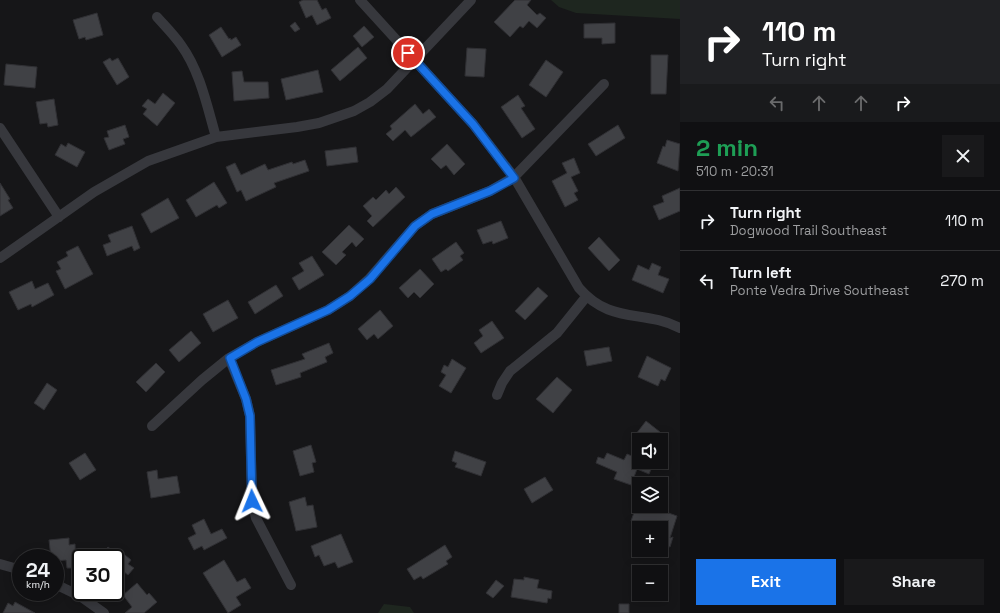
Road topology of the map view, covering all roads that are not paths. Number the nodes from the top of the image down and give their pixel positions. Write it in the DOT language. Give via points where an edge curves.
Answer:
graph roads {
  1 [pos="360,0"];
  2 [pos="471,0"];
  3 [pos="157,17"];
  4 [pos="414,60"];
  5 [pos="604,84"];
  6 [pos="0,128"];
  7 [pos="216,136"];
  8 [pos="514,178"];
  9 [pos="59,217"];
  10 [pos="0,258"];
  11 [pos="586,297"];
  12 [pos="680,328"];
  13 [pos="230,358"];
  14 [pos="497,396"];
  15 [pos="152,426"];
  16 [pos="0,564"];
  17 [pos="12,567"];
  18 [pos="291,584"];
  19 [pos="64,588"];
  20 [pos="104,613"];
  1 -- 4 [label="street"];
  2 -- 4 [label="street"];
  3 -- 7 [label="street" via="182,45 190,59 204,94"];
  4 -- 7 [label="street" via="387,89 370,102 338,118 297,127"];
  4 -- 8 [label="street" via="473,124"];
  5 -- 8 [label="street"];
  6 -- 9 [label="street"];
  7 -- 9 [label="street" via="148,161"];
  8 -- 11 [label="street"];
  8 -- 13 [label="street" via="490,191 432,214 415,226 370,279 350,296 328,310 257,342"];
  9 -- 10 [label="street"];
  11 -- 12 [label="street" via="617,313 663,321"];
  11 -- 14 [label="street" via="557,333 510,371"];
  13 -- 15 [label="street"];
  13 -- 18 [label="street" via="250,416 252,501 256,518"];
  16 -- 17 [label="street"];
  19 -- 20 [label="street"];
}
